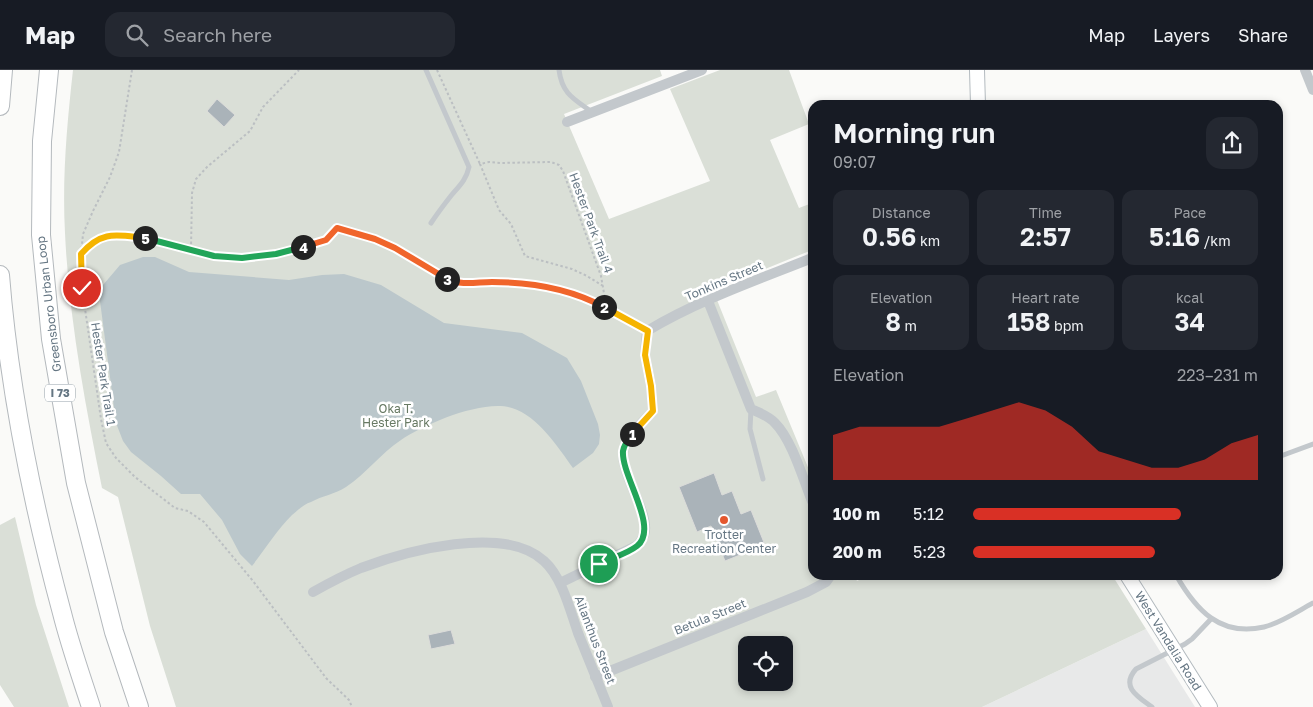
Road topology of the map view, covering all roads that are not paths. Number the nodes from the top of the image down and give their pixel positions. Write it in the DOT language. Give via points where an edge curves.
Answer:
graph roads {
  1 [pos="3,70"];
  2 [pos="49,70"];
  3 [pos="426,70"];
  4 [pos="559,70"];
  5 [pos="702,70"];
  6 [pos="977,70"];
  7 [pos="1305,70"];
  8 [pos="1313,90"];
  9 [pos="978,100"];
  10 [pos="0,106"];
  11 [pos="592,113"];
  12 [pos="567,122"];
  13 [pos="431,224"];
  14 [pos="337,228"];
  15 [pos="808,260"];
  16 [pos="0,275"];
  17 [pos="708,301"];
  18 [pos="648,331"];
  19 [pos="751,409"];
  20 [pos="1313,444"];
  21 [pos="1283,455"];
  22 [pos="763,479"];
  23 [pos="808,491"];
  24 [pos="827,580"];
  25 [pos="1130,580"];
  26 [pos="1179,580"];
  27 [pos="560,583"];
  28 [pos="313,592"];
  29 [pos="1313,603"];
  30 [pos="1211,619"];
  31 [pos="1174,649"];
  32 [pos="595,677"];
  33 [pos="91,707"];
  34 [pos="140,707"];
  35 [pos="608,707"];
  36 [pos="1152,707"];
  37 [pos="1210,707"];
  1 -- 10 [label="highway"];
  2 -- 34 [label="highway, Greensboro Urban Loop / I 73" via="42,141 41,235 51,339 76,483 114,632"];
  3 -- 13 [label="lane" via="469,167 464,182"];
  4 -- 11 [label="lane" via="565,90"];
  5 -- 11 [label="street"];
  6 -- 9 [label="street"];
  7 -- 8 [label="street"];
  11 -- 12 [label="street"];
  14 -- 18 [label="lane" via="395,248 452,281 531,284 564,290 587,298"];
  15 -- 17 [label="street, Tonkins Street"];
  16 -- 33 [label="highway" via="16,404 34,502 62,615"];
  17 -- 18 [label="street, Tonkins Street" via="668,318"];
  17 -- 19 [label="street"];
  18 -- 27 [label="street" via="645,355 653,411 623,451 644,520 645,534 638,545"];
  19 -- 22 [label="lane" via="750,429"];
  19 -- 23 [label="street" via="775,422 786,437"];
  20 -- 21 [label="lane"];
  24 -- 32 [label="street, Betula Street" via="807,592"];
  25 -- 31 [label="street, West Vandalia Road"];
  26 -- 30 [label="lane" via="1186,593"];
  27 -- 28 [label="street, Ailanthus Street" via="544,561 524,547 484,542 404,554 361,568"];
  27 -- 32 [label="street, Ailanthus Street"];
  29 -- 30 [label="lane" via="1266,626 1250,629 1232,627"];
  30 -- 31 [label="lane" via="1192,639"];
  31 -- 36 [label="lane" via="1136,669 1130,676 1135,694"];
  31 -- 37 [label="street, West Vandalia Road"];
  32 -- 35 [label="street, Ailanthus Street"];
}
